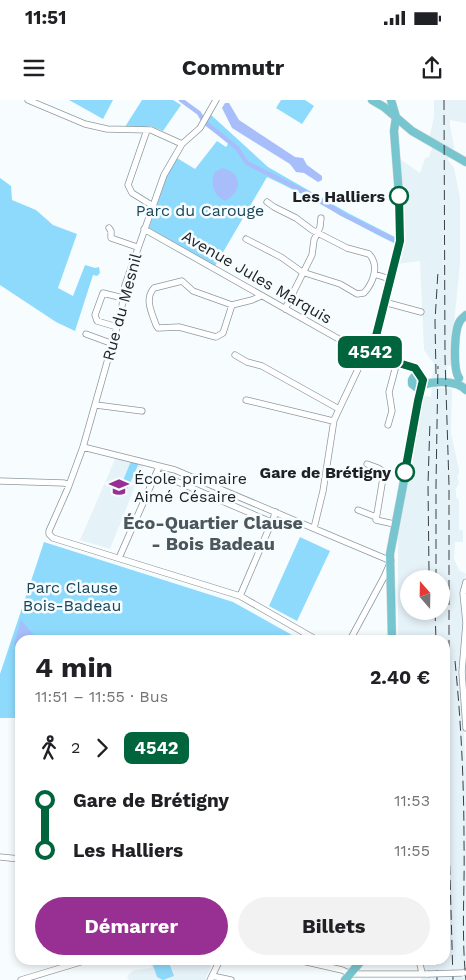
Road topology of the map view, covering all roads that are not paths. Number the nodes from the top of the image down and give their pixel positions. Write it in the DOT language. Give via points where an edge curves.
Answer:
graph roads {
  1 [pos="28,100"];
  2 [pos="216,100"];
  3 [pos="372,100"];
  4 [pos="387,105"];
  5 [pos="395,121"];
  6 [pos="147,130"];
  7 [pos="182,144"];
  8 [pos="466,162"];
  9 [pos="267,202"];
  10 [pos="153,206"];
  11 [pos="321,218"];
  12 [pos="109,228"];
  13 [pos="144,229"];
  14 [pos="318,233"];
  15 [pos="246,239"];
  16 [pos="138,247"];
  17 [pos="302,272"];
  18 [pos="374,274"];
  19 [pos="390,279"];
  20 [pos="261,296"];
  21 [pos="123,298"];
  22 [pos="384,302"];
  23 [pos="232,305"];
  24 [pos="285,309"];
  25 [pos="422,312"];
  26 [pos="466,316"];
  27 [pos="117,328"];
  28 [pos="86,334"];
  29 [pos="113,344"];
  30 [pos="369,354"];
  31 [pos="235,355"];
  32 [pos="397,362"];
  33 [pos="420,380"];
  34 [pos="463,382"];
  35 [pos="246,400"];
  36 [pos="96,405"];
  37 [pos="339,409"];
  38 [pos="142,411"];
  39 [pos="333,422"];
  40 [pos="388,424"];
  41 [pos="83,447"];
  42 [pos="367,464"];
  43 [pos="160,465"];
  44 [pos="157,472"];
  45 [pos="0,481"];
  46 [pos="69,485"];
  47 [pos="358,510"];
  48 [pos="276,512"];
  49 [pos="376,517"];
  50 [pos="271,522"];
  51 [pos="394,524"];
  52 [pos="314,528"];
  53 [pos="119,558"];
  54 [pos="390,561"];
  55 [pos="466,582"];
  56 [pos="240,596"];
  57 [pos="308,635"];
  58 [pos="353,635"];
  59 [pos="392,635"];
  60 [pos="464,686"];
  61 [pos="466,728"];
  62 [pos="0,857"];
  63 [pos="15,858"];
  64 [pos="70,965"];
  65 [pos="218,965"];
  66 [pos="320,965"];
  67 [pos="359,965"];
  68 [pos="420,965"];
  69 [pos="465,972"];
  70 [pos="422,973"];
  71 [pos="353,977"];
  72 [pos="211,978"];
  73 [pos="21,980"];
  74 [pos="231,980"];
  75 [pos="345,980"];
  1 -- 6 [label="street" via="101,129"];
  2 -- 7 [label="street, Rue du Mesnil" via="200,128"];
  3 -- 4 [label="main road"];
  4 -- 5 [label="main road"];
  5 -- 8 [label="main road"];
  5 -- 19 [label="main road" via="400,241"];
  6 -- 7 [label="street"];
  6 -- 10 [label="street" via="128,186 132,193"];
  7 -- 10 [label="street, Rue du Mesnil" via="164,175"];
  9 -- 14 [label="street"];
  10 -- 13 [label="street, Rue du Mesnil"];
  11 -- 14 [label="street"];
  12 -- 16 [label="street" via="111,238"];
  13 -- 16 [label="street, Rue du Mesnil"];
  13 -- 20 [label="street, Avenue Jules Marquis"];
  14 -- 17 [label="street" via="312,255"];
  14 -- 18 [label="street" via="347,248 369,254 373,259"];
  15 -- 17 [label="street"];
  16 -- 21 [label="street, Rue du Mesnil"];
  17 -- 18 [label="street" via="340,284 360,295 366,292"];
  17 -- 24 [label="street"];
  18 -- 19 [label="street"];
  19 -- 22 [label="main road"];
  20 -- 23 [label="street"];
  20 -- 24 [label="street, Avenue Jules Marquis"];
  21 -- 27 [label="street, Rue du Mesnil"];
  21 -- 27 [label="street" via="103,294 95,315 97,321"];
  22 -- 25 [label="street"];
  22 -- 30 [label="main road"];
  23 -- 23 [label="street" via="193,291 182,281 154,288 148,301 158,328 179,328 216,337 223,333"];
  24 -- 30 [label="street, Avenue Jules Marquis"];
  26 -- 34 [label="main road" via="458,324 455,346 456,366"];
  27 -- 29 [label="street, Rue du Mesnil"];
  28 -- 29 [label="street"];
  29 -- 36 [label="street, Rue du Mesnil"];
  30 -- 32 [label="main road, Avenue Jules Marquis"];
  30 -- 37 [label="street" via="359,367"];
  31 -- 37 [label="street" via="262,366"];
  32 -- 33 [label="main road, Avenue Jules Marquis" via="418,370"];
  32 -- 40 [label="street" via="389,392 392,411"];
  33 -- 34 [label="main road"];
  33 -- 51 [label="main road"];
  35 -- 39 [label="street"];
  36 -- 38 [label="street"];
  36 -- 41 [label="street, Rue du Mesnil"];
  37 -- 39 [label="street"];
  39 -- 52 [label="street" via="322,499"];
  41 -- 43 [label="street"];
  41 -- 46 [label="street, Rue du Mesnil"];
  42 -- 49 [label="street" via="384,472"];
  43 -- 44 [label="street"];
  43 -- 48 [label="street"];
  44 -- 50 [label="street"];
  44 -- 53 [label="street"];
  45 -- 46 [label="street"];
  46 -- 53 [label="street, Rue du Mesnil" via="49,534"];
  47 -- 49 [label="street"];
  48 -- 50 [label="street"];
  48 -- 52 [label="street"];
  49 -- 51 [label="street" via="377,521"];
  50 -- 56 [label="street"];
  51 -- 54 [label="main road"];
  52 -- 54 [label="street"];
  53 -- 56 [label="street"];
  54 -- 58 [label="street"];
  54 -- 59 [label="main road"];
  55 -- 60 [label="street" via="463,593 466,623"];
  56 -- 57 [label="street"];
  60 -- 61 [label="street"];
  62 -- 63 [label="street"];
  64 -- 73 [label="street"];
  65 -- 72 [label="street"];
  66 -- 71 [label="street" via="342,970"];
  67 -- 71 [label="main road"];
  68 -- 70 [label="street"];
  69 -- 70 [label="street, bridge"];
  70 -- 71 [label="street"];
  71 -- 75 [label="main road"];
  72 -- 74 [label="street"];
}
